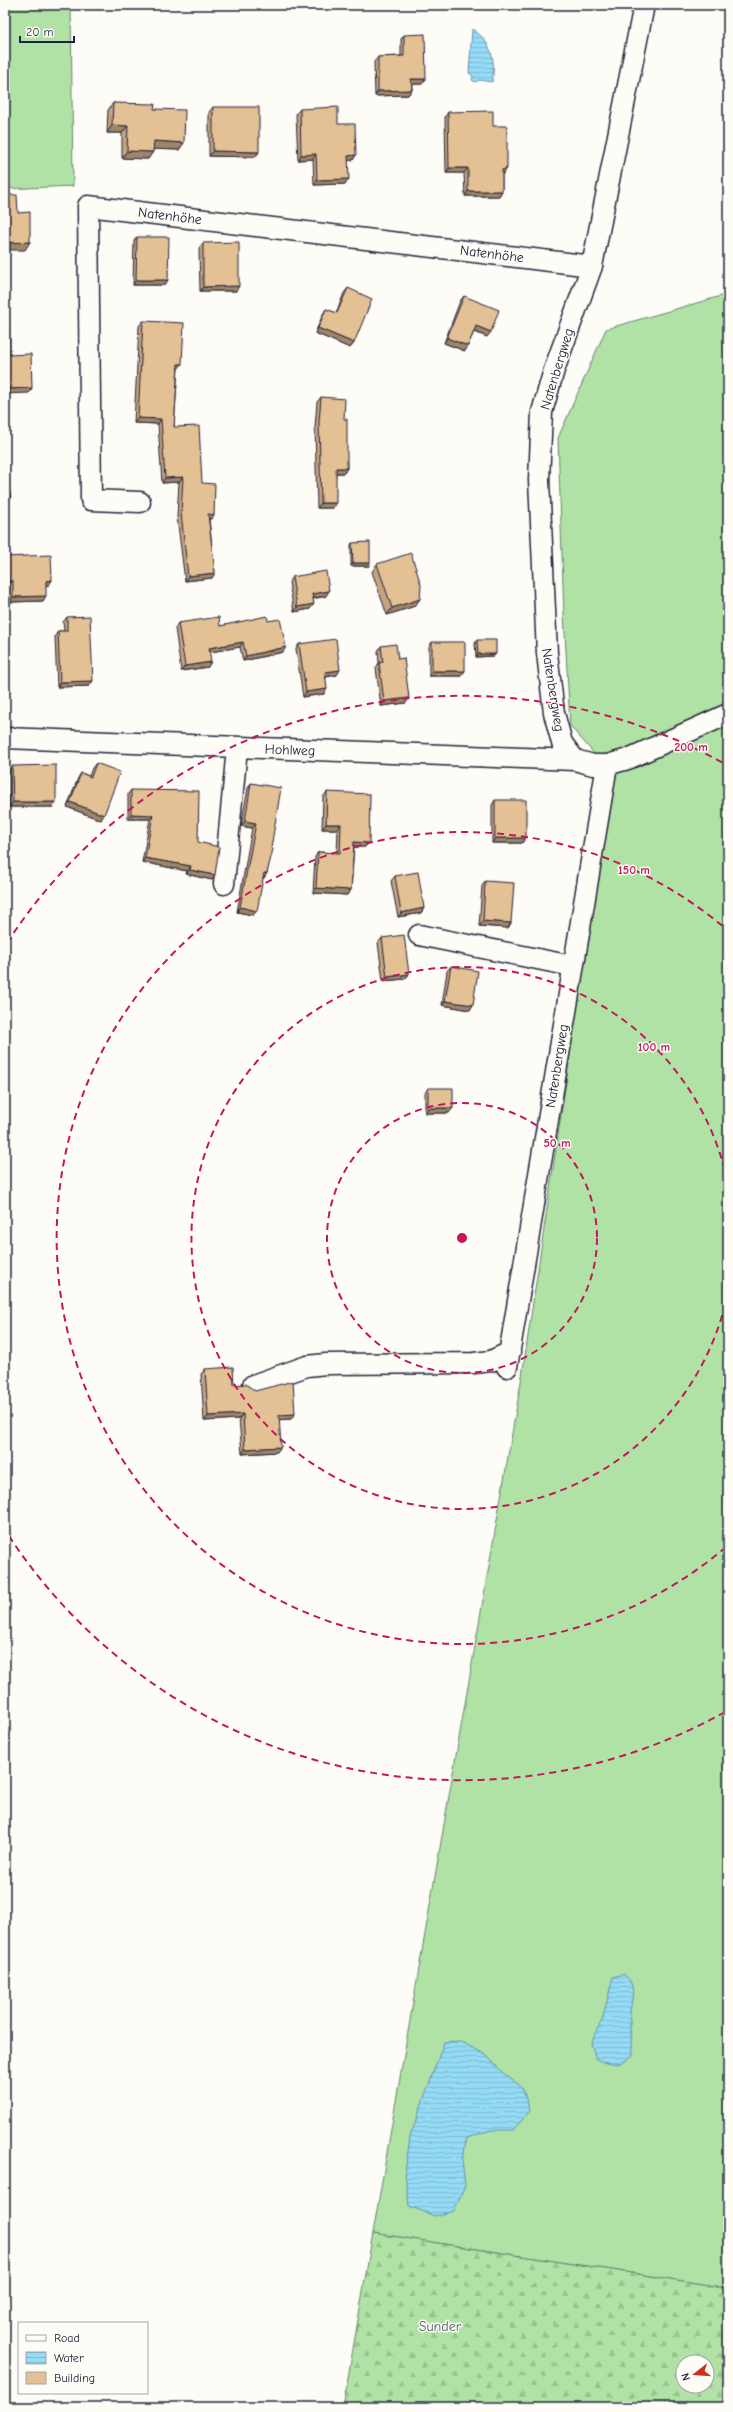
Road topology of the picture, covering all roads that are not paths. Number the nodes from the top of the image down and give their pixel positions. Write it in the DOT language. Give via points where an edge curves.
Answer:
graph roads {
  1 [pos="644,5"];
  2 [pos="592,266"];
  3 [pos="140,502"];
  4 [pos="728,714"];
  5 [pos="5,738"];
  6 [pos="237,748"];
  7 [pos="575,760"];
  8 [pos="607,765"];
  9 [pos="224,884"];
  10 [pos="419,935"];
  11 [pos="572,966"];
  12 [pos="253,1385"];
  1 -- 2 [label="street, Natenbergweg"];
  2 -- 3 [label="street, Natenhöhe" via="88,206 91,500"];
  2 -- 7 [label="street, Natenbergweg" via="542,412 539,480 546,634 554,713 562,743"];
  4 -- 8 [label="street, Hohlweg" via="628,760"];
  5 -- 6 [label="street, Hohlweg"];
  6 -- 7 [label="street, Hohlweg"];
  6 -- 9 [label="street"];
  7 -- 8 [label="street, Hohlweg" via="593,765"];
  8 -- 11 [label="street, Natenbergweg"];
  10 -- 11 [label="street"];
  11 -- 12 [label="street, Natenbergweg" via="508,1360 474,1363 319,1364"];
}
